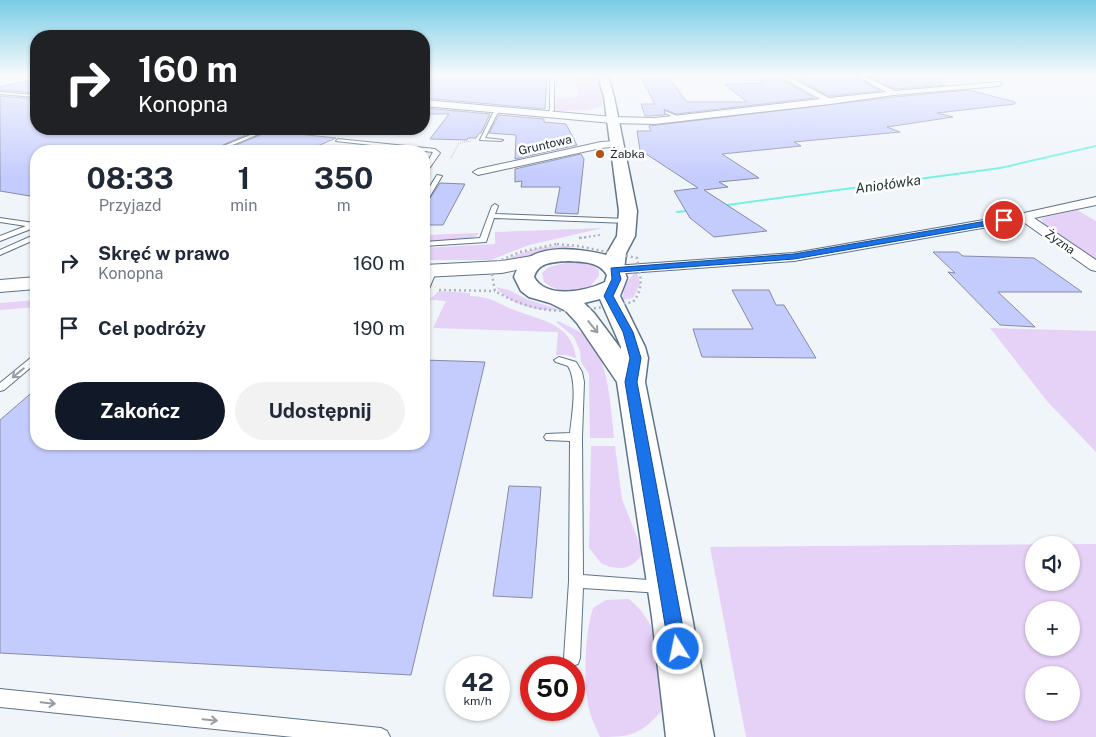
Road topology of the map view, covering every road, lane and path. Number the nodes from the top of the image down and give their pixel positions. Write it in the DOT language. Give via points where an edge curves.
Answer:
graph roads {
  1 [pos="500,110"];
  2 [pos="506,110"];
  3 [pos="551,110"];
  4 [pos="751,110"];
  5 [pos="611,112"];
  6 [pos="667,112"];
  7 [pos="545,113"];
  8 [pos="680,118"];
  9 [pos="254,135"];
  10 [pos="338,140"];
  11 [pos="500,140"];
  12 [pos="478,141"];
  13 [pos="617,144"];
  14 [pos="229,145"];
  15 [pos="383,145"];
  16 [pos="430,150"];
  17 [pos="430,163"];
  18 [pos="478,172"];
  19 [pos="439,176"];
  20 [pos="430,191"];
  21 [pos="1096,201"];
  22 [pos="495,206"];
  23 [pos="492,216"];
  24 [pos="1024,217"];
  25 [pos="0,220"];
  26 [pos="30,223"];
  27 [pos="30,226"];
  28 [pos="625,226"];
  29 [pos="0,239"];
  30 [pos="30,239"];
  31 [pos="430,244"];
  32 [pos="565,245"];
  33 [pos="0,253"];
  34 [pos="538,260"];
  35 [pos="1096,267"];
  36 [pos="640,271"];
  37 [pos="430,280"];
  38 [pos="430,280"];
  39 [pos="430,282"];
  40 [pos="30,284"];
  41 [pos="0,286"];
  42 [pos="617,286"];
  43 [pos="532,288"];
  44 [pos="495,292"];
  45 [pos="555,297"];
  46 [pos="559,360"];
  47 [pos="30,363"];
  48 [pos="631,382"];
  49 [pos="0,388"];
  50 [pos="550,437"];
  51 [pos="576,437"];
  52 [pos="576,582"];
  53 [pos="667,587"];
  54 [pos="572,656"];
  55 [pos="0,698"];
  56 [pos="381,737"];
  57 [pos="690,737"];
  1 -- 11 [label="lane" via="482,139"];
  2 -- 7 [label="street"];
  3 -- 7 [label="lane"];
  4 -- 8 [label="street"];
  5 -- 7 [label="street"];
  5 -- 8 [label="street" via="645,121"];
  5 -- 13 [label="main road"];
  6 -- 8 [label="lane"];
  9 -- 14 [label="lane"];
  10 -- 15 [label="lane"];
  12 -- 19 [label="path" via="459,143"];
  13 -- 18 [label="street, Gruntowa" via="601,144"];
  13 -- 28 [label="main road" via="627,200"];
  16 -- 17 [label="lane" via="437,153"];
  19 -- 20 [label="lane"];
  21 -- 24 [label="street"];
  22 -- 23 [label="lane"];
  23 -- 28 [label="lane"];
  23 -- 31 [label="lane" via="483,240"];
  24 -- 35 [label="street, Żyzna"];
  24 -- 42 [label="street"];
  25 -- 26 [label="lane"];
  27 -- 29 [label="lane"];
  28 -- 32 [label="path"];
  28 -- 32 [label="main road" via="601,244"];
  28 -- 42 [label="main road" via="626,236 615,256"];
  30 -- 33 [label="lane"];
  32 -- 34 [label="main road"];
  32 -- 42 [label="main road" via="606,263"];
  34 -- 37 [label="street"];
  34 -- 43 [label="main road" via="524,272 525,281"];
  36 -- 42 [label="path" via="643,284 633,302"];
  38 -- 43 [label="street" via="453,277 508,282"];
  39 -- 44 [label="path"];
  40 -- 41 [label="street"];
  42 -- 45 [label="main road" via="590,296"];
  42 -- 48 [label="main road" via="609,292 609,299 628,332 635,358"];
  43 -- 45 [label="main road"];
  45 -- 48 [label="main road, one-way" via="574,306 586,318"];
  46 -- 51 [label="lane" via="572,364 578,376"];
  47 -- 49 [label="lane, one-way"];
  48 -- 53 [label="main road"];
  50 -- 51 [label="lane"];
  51 -- 52 [label="lane"];
  52 -- 53 [label="lane"];
  52 -- 54 [label="lane"];
  53 -- 57 [label="main road"];
  55 -- 56 [label="lane, one-way"];
}
